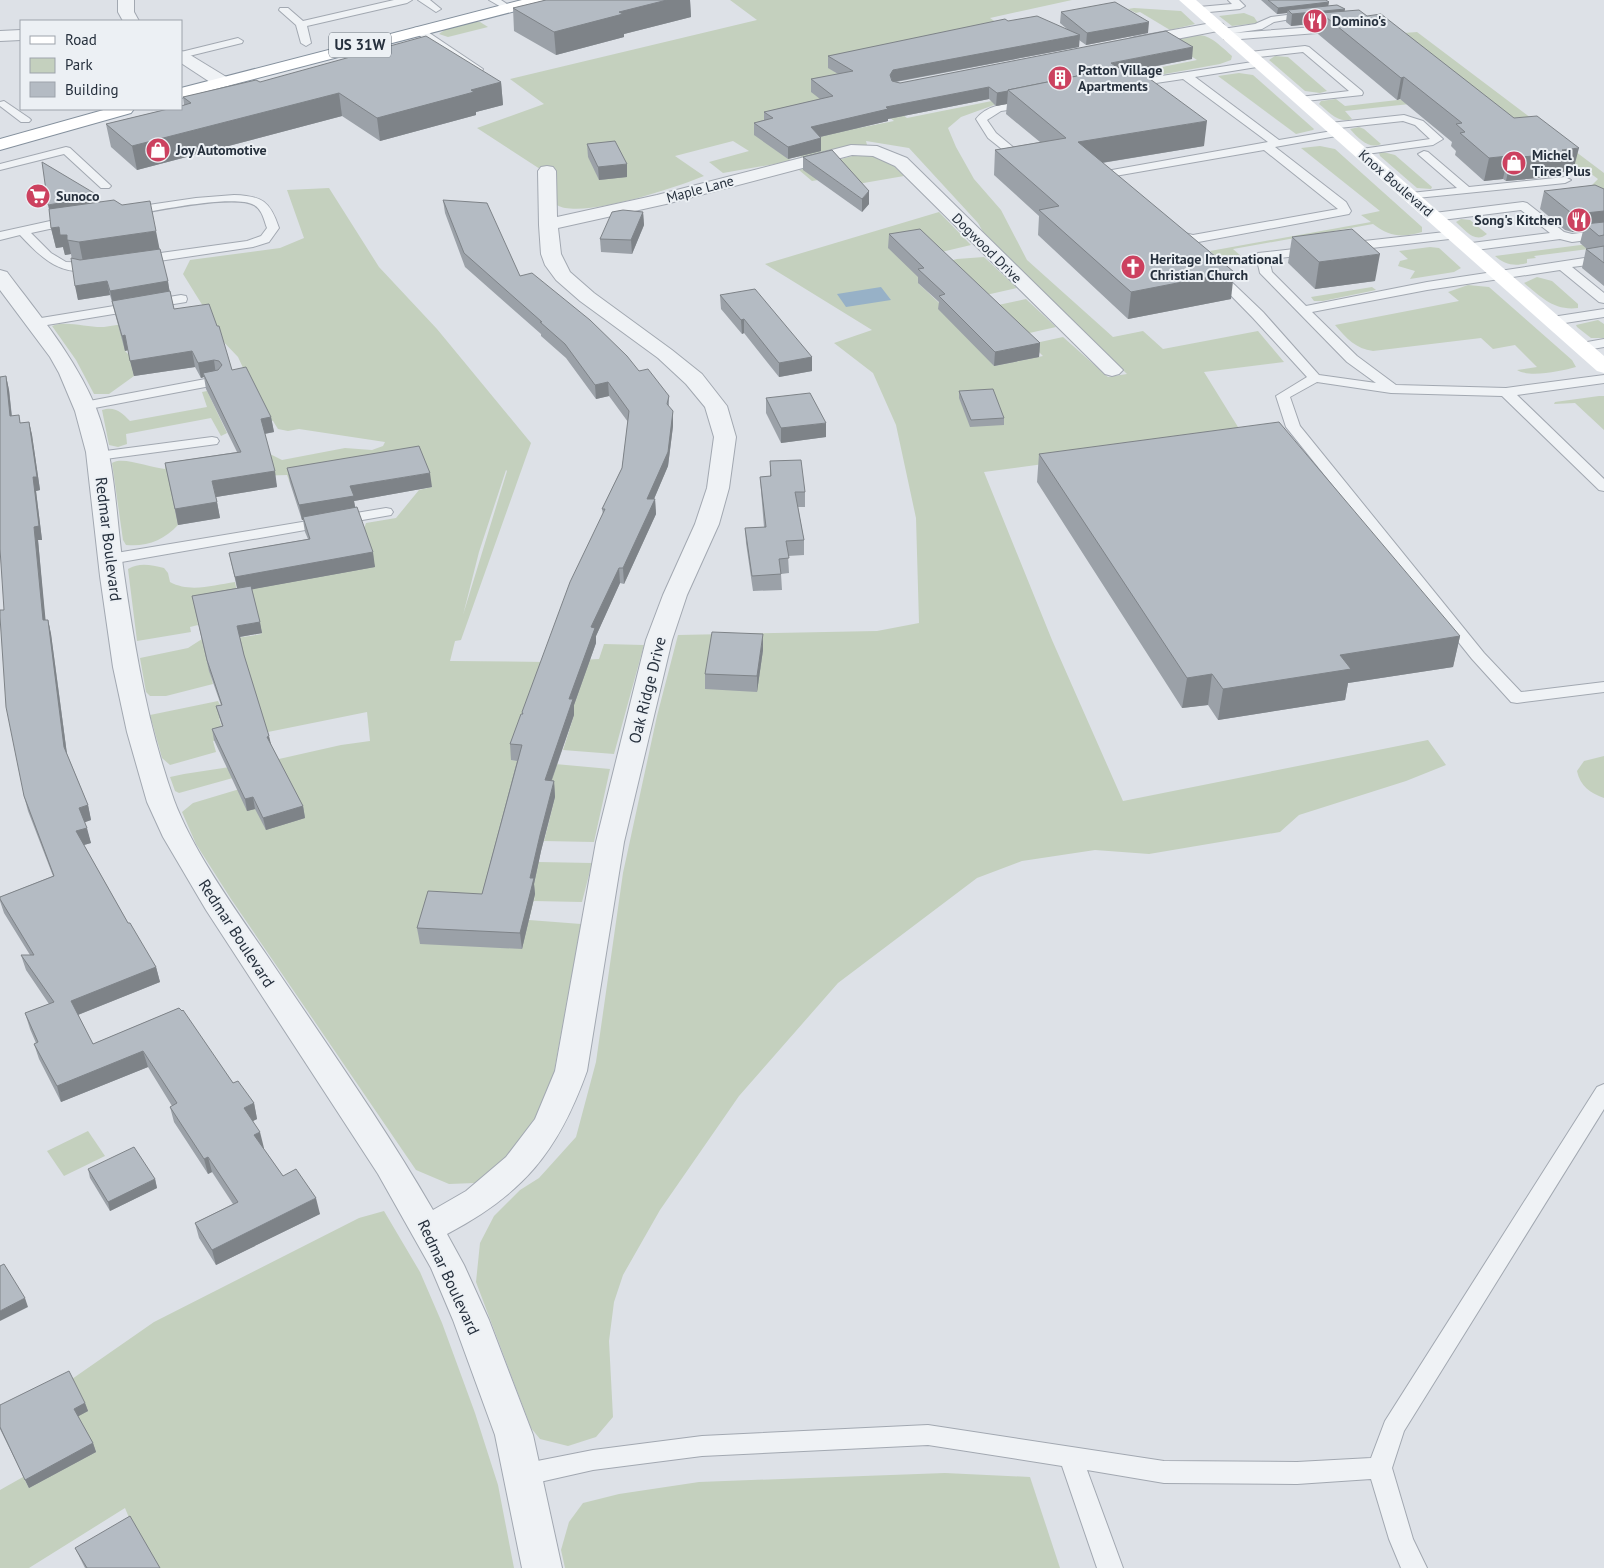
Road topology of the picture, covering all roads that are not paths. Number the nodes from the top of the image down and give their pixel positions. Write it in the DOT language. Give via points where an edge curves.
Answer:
graph roads {
  1 [pos="126,0"];
  2 [pos="407,0"];
  3 [pos="540,0"];
  4 [pos="1233,0"];
  5 [pos="453,4"];
  6 [pos="501,4"];
  7 [pos="1193,5"];
  8 [pos="426,7"];
  9 [pos="284,10"];
  10 [pos="1320,14"];
  11 [pos="130,20"];
  12 [pos="301,24"];
  13 [pos="1355,26"];
  14 [pos="418,30"];
  15 [pos="1223,32"];
  16 [pos="20,35"];
  17 [pos="0,36"];
  18 [pos="325,38"];
  19 [pos="238,41"];
  20 [pos="306,43"];
  21 [pos="1121,45"];
  22 [pos="288,48"];
  23 [pos="182,56"];
  24 [pos="182,57"];
  25 [pos="1254,60"];
  26 [pos="478,69"];
  27 [pos="204,70"];
  28 [pos="222,74"];
  29 [pos="1185,76"];
  30 [pos="182,77"];
  31 [pos="1115,87"];
  32 [pos="182,93"];
  33 [pos="20,99"];
  34 [pos="1300,100"];
  35 [pos="1039,102"];
  36 [pos="2,105"];
  37 [pos="119,110"];
  38 [pos="38,122"];
  39 [pos="8,124"];
  40 [pos="1334,129"];
  41 [pos="1270,144"];
  42 [pos="0,146"];
  43 [pos="66,150"];
  44 [pos="851,150"];
  45 [pos="1359,152"];
  46 [pos="1424,154"];
  47 [pos="1022,160"];
  48 [pos="0,167"];
  49 [pos="547,171"];
  50 [pos="1565,180"];
  51 [pos="105,186"];
  52 [pos="1467,190"];
  53 [pos="1122,196"];
  54 [pos="1411,197"];
  55 [pos="1538,204"];
  56 [pos="1523,206"];
  57 [pos="116,214"];
  58 [pos="89,217"];
  59 [pos="1434,217"];
  60 [pos="548,225"];
  61 [pos="1159,226"];
  62 [pos="23,231"];
  63 [pos="1604,234"];
  64 [pos="1454,235"];
  65 [pos="0,236"];
  66 [pos="1560,236"];
  67 [pos="1184,238"];
  68 [pos="1468,247"];
  69 [pos="1192,250"];
  70 [pos="1604,259"];
  71 [pos="126,262"];
  72 [pos="1203,262"];
  73 [pos="109,264"];
  74 [pos="1563,266"];
  75 [pos="1500,275"];
  76 [pos="0,276"];
  77 [pos="181,299"];
  78 [pos="1604,299"];
  79 [pos="1304,310"];
  80 [pos="1604,312"];
  81 [pos="1552,320"];
  82 [pos="35,323"];
  83 [pos="1604,344"];
  84 [pos="1581,347"];
  85 [pos="1604,367"];
  86 [pos="1112,370"];
  87 [pos="1314,378"];
  88 [pos="1604,379"];
  89 [pos="216,381"];
  90 [pos="1393,389"];
  91 [pos="1506,392"];
  92 [pos="84,406"];
  93 [pos="212,441"];
  94 [pos="98,456"];
  95 [pos="1604,487"];
  96 [pos="386,512"];
  97 [pos="110,559"];
  98 [pos="1604,687"];
  99 [pos="1604,1092"];
  100 [pos="427,1229"];
  101 [pos="1070,1456"];
  102 [pos="1380,1468"];
  103 [pos="522,1475"];
  104 [pos="542,1568"];
  105 [pos="1110,1568"];
  106 [pos="1414,1568"];
  1 -- 11 [label="street"];
  2 -- 12 [label="lane"];
  3 -- 6 [label="main road, US 31W"];
  4 -- 7 [label="lane" via="1240,6"];
  5 -- 8 [label="main road"];
  6 -- 14 [label="main road, US 31W"];
  7 -- 15 [label="main road, Knox Boulevard"];
  9 -- 12 [label="lane"];
  10 -- 15 [label="lane" via="1285,17 1258,27"];
  12 -- 20 [label="lane"];
  13 -- 15 [label="lane"];
  14 -- 26 [label="lane"];
  14 -- 28 [label="main road, US 31W"];
  15 -- 21 [label="street"];
  15 -- 25 [label="main road, Knox Boulevard"];
  16 -- 17 [label="street"];
  18 -- 20 [label="main road, US 31W"];
  19 -- 23 [label="lane"];
  20 -- 22 [label="main road, US 31W"];
  24 -- 27 [label="street"];
  25 -- 29 [label="lane"];
  25 -- 34 [label="main road, Knox Boulevard"];
  25 -- 34 [label="lane" via="1305,49 1358,93"];
  27 -- 28 [label="street"];
  27 -- 30 [label="main road"];
  28 -- 32 [label="main road, US 31W"];
  29 -- 31 [label="lane"];
  29 -- 41 [label="lane"];
  33 -- 36 [label="lane"];
  34 -- 40 [label="main road, Knox Boulevard"];
  35 -- 47 [label="lane" via="994,111 981,118 988,131"];
  36 -- 38 [label="lane"];
  37 -- 38 [label="main road"];
  38 -- 39 [label="main road"];
  38 -- 42 [label="main road"];
  38 -- 43 [label="lane"];
  40 -- 41 [label="lane"];
  40 -- 45 [label="main road, Knox Boulevard"];
  40 -- 45 [label="lane" via="1404,118 1419,123 1437,139"];
  41 -- 53 [label="lane" via="1106,176 1108,184"];
  41 -- 67 [label="lane" via="1345,211 1211,237"];
  43 -- 48 [label="lane"];
  43 -- 51 [label="lane"];
  44 -- 60 [label="street, Maple Lane"];
  44 -- 86 [label="street, Dogwood Drive" via="880,151 901,162"];
  45 -- 54 [label="main road, Knox Boulevard"];
  46 -- 52 [label="lane"];
  49 -- 60 [label="street, Oak Ridge Drive"];
  50 -- 52 [label="lane"];
  52 -- 54 [label="lane"];
  54 -- 59 [label="main road, Knox Boulevard"];
  55 -- 56 [label="lane"];
  56 -- 59 [label="lane"];
  56 -- 66 [label="lane"];
  57 -- 71 [label="lane" via="226,198 249,198 260,202 269,214 273,228 265,239 250,244"];
  58 -- 62 [label="lane"];
  59 -- 64 [label="main road, Knox Boulevard"];
  60 -- 100 [label="street, Oak Ridge Drive" via="550,254 563,276 665,354 694,379 716,406 725,437 724,454 707,524 659,640 610,842 562,1101 527,1156 504,1179 480,1200"];
  61 -- 67 [label="lane"];
  62 -- 65 [label="lane"];
  62 -- 73 [label="lane" via="49,258 61,265 83,268"];
  63 -- 66 [label="lane" via="1572,238"];
  64 -- 68 [label="main road, Knox Boulevard"];
  64 -- 79 [label="lane" via="1262,256 1266,273"];
  66 -- 68 [label="lane"];
  67 -- 69 [label="lane"];
  68 -- 75 [label="main road, Knox Boulevard"];
  70 -- 74 [label="lane"];
  72 -- 87 [label="lane" via="1258,315"];
  74 -- 75 [label="lane"];
  74 -- 78 [label="lane"];
  75 -- 79 [label="lane"];
  75 -- 81 [label="main road, Knox Boulevard"];
  76 -- 82 [label="street, Redmar Boulevard"];
  77 -- 82 [label="lane"];
  79 -- 90 [label="lane" via="1352,359"];
  80 -- 81 [label="lane"];
  81 -- 84 [label="main road, Knox Boulevard"];
  82 -- 92 [label="street, Redmar Boulevard" via="70,373"];
  83 -- 84 [label="lane"];
  84 -- 85 [label="main road, Knox Boulevard"];
  87 -- 90 [label="lane"];
  87 -- 98 [label="lane" via="1283,396 1293,427 1478,656 1517,698"];
  88 -- 91 [label="lane"];
  89 -- 92 [label="lane"];
  90 -- 91 [label="lane"];
  91 -- 95 [label="lane"];
  92 -- 94 [label="street, Redmar Boulevard"];
  93 -- 94 [label="lane"];
  94 -- 97 [label="street, Redmar Boulevard"];
  96 -- 97 [label="lane"];
  97 -- 100 [label="street, Redmar Boulevard" via="126,666 140,732 161,802 177,837 221,910 390,1165"];
  99 -- 102 [label="lane" via="1393,1428"];
  100 -- 103 [label="street, Redmar Boulevard" via="471,1320 514,1435"];
  101 -- 102 [label="lane" via="1164,1472 1297,1474"];
  101 -- 103 [label="lane" via="928,1435 702,1446 593,1460"];
  101 -- 105 [label="lane"];
  102 -- 106 [label="lane" via="1401,1539"];
  103 -- 104 [label="street, Redmar Boulevard"];
}
